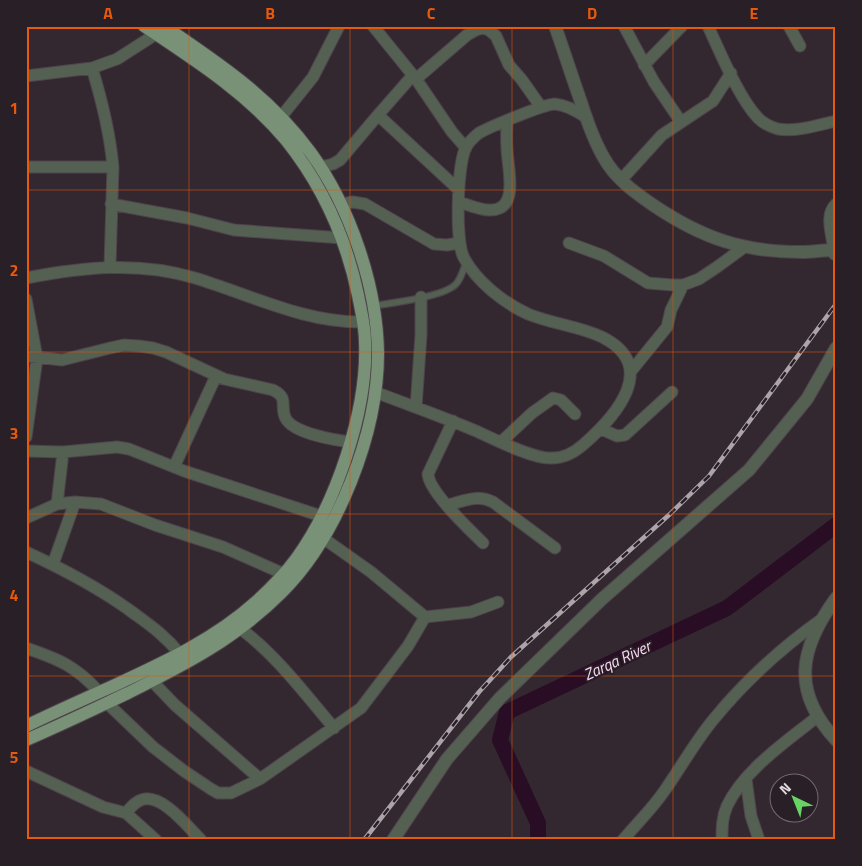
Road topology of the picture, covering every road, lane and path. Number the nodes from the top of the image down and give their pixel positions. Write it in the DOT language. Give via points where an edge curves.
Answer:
graph roads {
  1 [pos="144,26"];
  2 [pos="339,26"];
  3 [pos="373,26"];
  4 [pos="555,26"];
  5 [pos="624,26"];
  6 [pos="682,26"];
  7 [pos="708,26"];
  8 [pos="789,26"];
  9 [pos="160,30"];
  10 [pos="179,43"];
  11 [pos="800,46"];
  12 [pos="644,65"];
  13 [pos="92,68"];
  14 [pos="731,73"];
  15 [pos="26,76"];
  16 [pos="414,77"];
  17 [pos="541,107"];
  18 [pos="378,114"];
  19 [pos="281,117"];
  20 [pos="586,118"];
  21 [pos="507,121"];
  22 [pos="836,121"];
  23 [pos="681,122"];
  24 [pos="466,148"];
  25 [pos="112,167"];
  26 [pos="321,167"];
  27 [pos="26,168"];
  28 [pos="621,180"];
  29 [pos="459,196"];
  30 [pos="110,204"];
  31 [pos="341,204"];
  32 [pos="836,204"];
  33 [pos="342,238"];
  34 [pos="459,243"];
  35 [pos="569,243"];
  36 [pos="743,248"];
  37 [pos="832,252"];
  38 [pos="466,262"];
  39 [pos="110,266"];
  40 [pos="26,278"];
  41 [pos="683,285"];
  42 [pos="420,298"];
  43 [pos="26,299"];
  44 [pos="373,306"];
  45 [pos="363,322"];
  46 [pos="836,348"];
  47 [pos="32,357"];
  48 [pos="632,370"];
  49 [pos="370,373"];
  50 [pos="216,376"];
  51 [pos="375,392"];
  52 [pos="672,392"];
  53 [pos="416,407"];
  54 [pos="575,414"];
  55 [pos="453,421"];
  56 [pos="601,429"];
  57 [pos="26,437"];
  58 [pos="350,442"];
  59 [pos="501,442"];
  60 [pos="26,451"];
  61 [pos="63,452"];
  62 [pos="174,467"];
  63 [pos="75,502"];
  64 [pos="57,504"];
  65 [pos="448,505"];
  66 [pos="321,516"];
  67 [pos="26,518"];
  68 [pos="323,538"];
  69 [pos="483,543"];
  70 [pos="555,548"];
  71 [pos="26,552"];
  72 [pos="53,564"];
  73 [pos="284,574"];
  74 [pos="836,598"];
  75 [pos="498,602"];
  76 [pos="836,611"];
  77 [pos="425,617"];
  78 [pos="822,619"];
  79 [pos="241,629"];
  80 [pos="26,648"];
  81 [pos="180,654"];
  82 [pos="152,681"];
  83 [pos="99,692"];
  84 [pos="107,703"];
  85 [pos="817,717"];
  86 [pos="26,726"];
  87 [pos="334,728"];
  88 [pos="26,740"];
  89 [pos="836,740"];
  90 [pos="26,771"];
  91 [pos="260,779"];
  92 [pos="746,779"];
  93 [pos="126,812"];
  94 [pos="156,840"];
  95 [pos="201,840"];
  96 [pos="393,840"];
  97 [pos="623,840"];
  98 [pos="722,840"];
  99 [pos="759,840"];
  1 -- 9 [label="main road"];
  2 -- 19 [label="street" via="313,77"];
  3 -- 16 [label="street"];
  4 -- 20 [label="street"];
  5 -- 12 [label="street"];
  6 -- 12 [label="street"];
  7 -- 14 [label="street"];
  8 -- 11 [label="street"];
  9 -- 10 [label="main road"];
  9 -- 13 [label="street" via="117,59"];
  10 -- 19 [label="main road" via="248,85"];
  10 -- 33 [label="main road" via="258,110 285,139 314,181"];
  12 -- 23 [label="street"];
  13 -- 15 [label="street"];
  13 -- 25 [label="street" via="106,117"];
  14 -- 22 [label="street" via="752,109 767,125 790,129"];
  14 -- 23 [label="street" via="713,100"];
  16 -- 17 [label="street" via="467,35 483,28 496,36 509,65"];
  16 -- 18 [label="street"];
  16 -- 24 [label="street"];
  17 -- 20 [label="street" via="566,106"];
  17 -- 21 [label="street"];
  18 -- 26 [label="street" via="340,160"];
  18 -- 29 [label="street"];
  19 -- 26 [label="main road"];
  20 -- 28 [label="street" via="603,157"];
  21 -- 24 [label="street" via="478,134"];
  21 -- 29 [label="street" via="510,196 498,208 490,210"];
  23 -- 28 [label="street" via="662,136"];
  24 -- 29 [label="street"];
  25 -- 27 [label="street"];
  25 -- 30 [label="street"];
  26 -- 31 [label="main road"];
  28 -- 36 [label="street" via="656,207 690,227"];
  29 -- 34 [label="street"];
  30 -- 33 [label="street" via="234,230"];
  30 -- 39 [label="street"];
  31 -- 34 [label="street" via="365,204 434,244 447,246"];
  31 -- 44 [label="main road" via="361,258"];
  32 -- 37 [label="street" via="829,216"];
  33 -- 45 [label="main road" via="352,267"];
  34 -- 38 [label="street"];
  35 -- 41 [label="street" via="604,256 648,283"];
  36 -- 37 [label="street"];
  36 -- 41 [label="street" via="699,279"];
  38 -- 42 [label="lane" via="453,287"];
  38 -- 48 [label="street" via="494,292 526,312 549,322 592,333 612,343 628,360"];
  39 -- 40 [label="street"];
  39 -- 45 [label="street" via="172,272 314,317"];
  41 -- 48 [label="street" via="667,327"];
  42 -- 44 [label="lane"];
  42 -- 53 [label="street"];
  43 -- 47 [label="street"];
  44 -- 49 [label="main road" via="377,337"];
  45 -- 49 [label="main road"];
  46 -- 96 [label="street" via="807,399 749,470 602,599 500,698 447,759"];
  47 -- 50 [label="street" via="62,360 110,348 139,346 166,352"];
  47 -- 57 [label="street"];
  48 -- 56 [label="street" via="623,400"];
  49 -- 51 [label="main road"];
  49 -- 58 [label="main road"];
  50 -- 58 [label="street" via="242,385 273,390 283,400 284,415 290,424 327,438"];
  50 -- 62 [label="street"];
  51 -- 53 [label="street"];
  51 -- 68 [label="main road" via="356,466 344,499"];
  52 -- 56 [label="street" via="625,435 617,436"];
  53 -- 55 [label="street"];
  54 -- 59 [label="street" via="561,400 553,398"];
  55 -- 59 [label="street"];
  55 -- 65 [label="street" via="428,474 430,483"];
  56 -- 59 [label="street" via="573,453 557,458 541,457"];
  58 -- 66 [label="main road"];
  60 -- 61 [label="street"];
  61 -- 62 [label="street" via="118,447"];
  61 -- 64 [label="street"];
  62 -- 66 [label="street"];
  63 -- 64 [label="street"];
  63 -- 72 [label="street"];
  63 -- 73 [label="street" via="116,509 222,547"];
  64 -- 67 [label="street"];
  65 -- 69 [label="street"];
  65 -- 70 [label="street" via="474,498 486,499"];
  66 -- 73 [label="main road" via="305,546"];
  68 -- 77 [label="street" via="371,572"];
  68 -- 79 [label="main road" via="294,579"];
  71 -- 72 [label="street"];
  72 -- 81 [label="street" via="97,588 146,621"];
  73 -- 81 [label="main road" via="241,615"];
  74 -- 78 [label="street"];
  75 -- 77 [label="street" via="471,612"];
  76 -- 78 [label="street"];
  77 -- 87 [label="street" via="408,646 361,708"];
  78 -- 85 [label="street" via="805,664 807,691"];
  78 -- 97 [label="street" via="785,646 726,704 697,740 655,804"];
  79 -- 82 [label="main road" via="204,654"];
  79 -- 87 [label="street" via="284,669"];
  80 -- 83 [label="street" via="72,667"];
  81 -- 83 [label="main road"];
  82 -- 84 [label="main road"];
  82 -- 91 [label="street" via="175,706"];
  83 -- 86 [label="main road"];
  84 -- 88 [label="main road"];
  84 -- 91 [label="street" via="153,747 218,793 231,793"];
  85 -- 89 [label="street"];
  85 -- 92 [label="street"];
  87 -- 91 [label="street"];
  90 -- 93 [label="street" via="103,807"];
  92 -- 98 [label="street" via="727,806"];
  92 -- 99 [label="street" via="750,816"];
  93 -- 94 [label="street"];
  93 -- 95 [label="street" via="141,800 156,800"];
}
